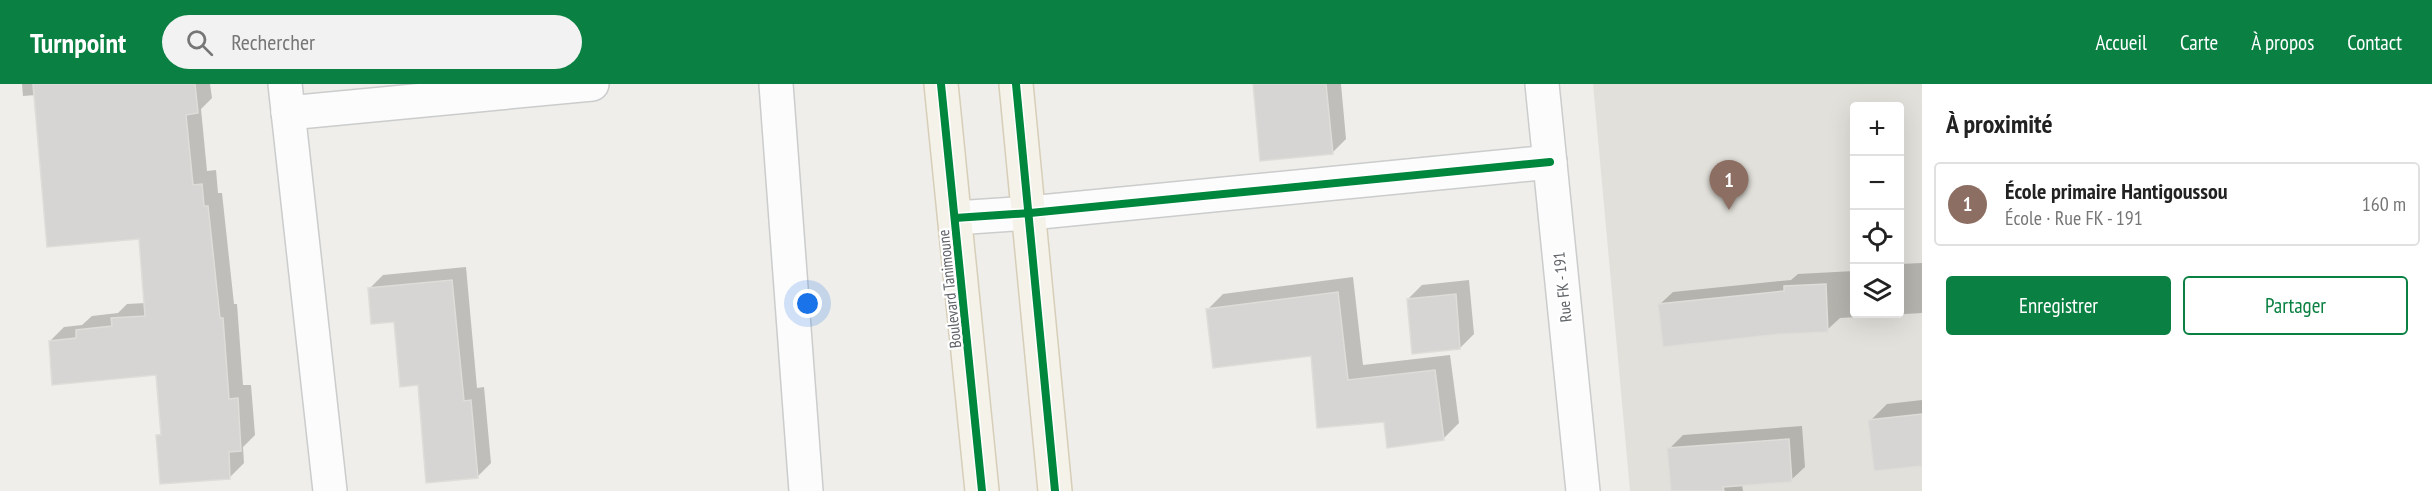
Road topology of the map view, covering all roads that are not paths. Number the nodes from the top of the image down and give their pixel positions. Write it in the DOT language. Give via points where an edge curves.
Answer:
graph roads {
  1 [pos="592,84"];
  2 [pos="776,84"];
  3 [pos="941,84"];
  4 [pos="1016,84"];
  5 [pos="1542,84"];
  6 [pos="287,98"];
  7 [pos="1550,162"];
  8 [pos="1030,213"];
  9 [pos="955,218"];
  10 [pos="330,491"];
  11 [pos="806,491"];
  12 [pos="982,491"];
  13 [pos="1055,491"];
  14 [pos="1583,491"];
  1 -- 6 [label="street"];
  2 -- 11 [label="street"];
  3 -- 9 [label="main road, Boulevard Tanimoune"];
  4 -- 8 [label="main road"];
  5 -- 7 [label="street, Rue FK - 191"];
  6 -- 10 [label="street"];
  7 -- 8 [label="street"];
  7 -- 14 [label="street, Rue FK - 191"];
  8 -- 9 [label="street"];
  8 -- 13 [label="main road"];
  9 -- 12 [label="main road, Boulevard Tanimoune"];
}
